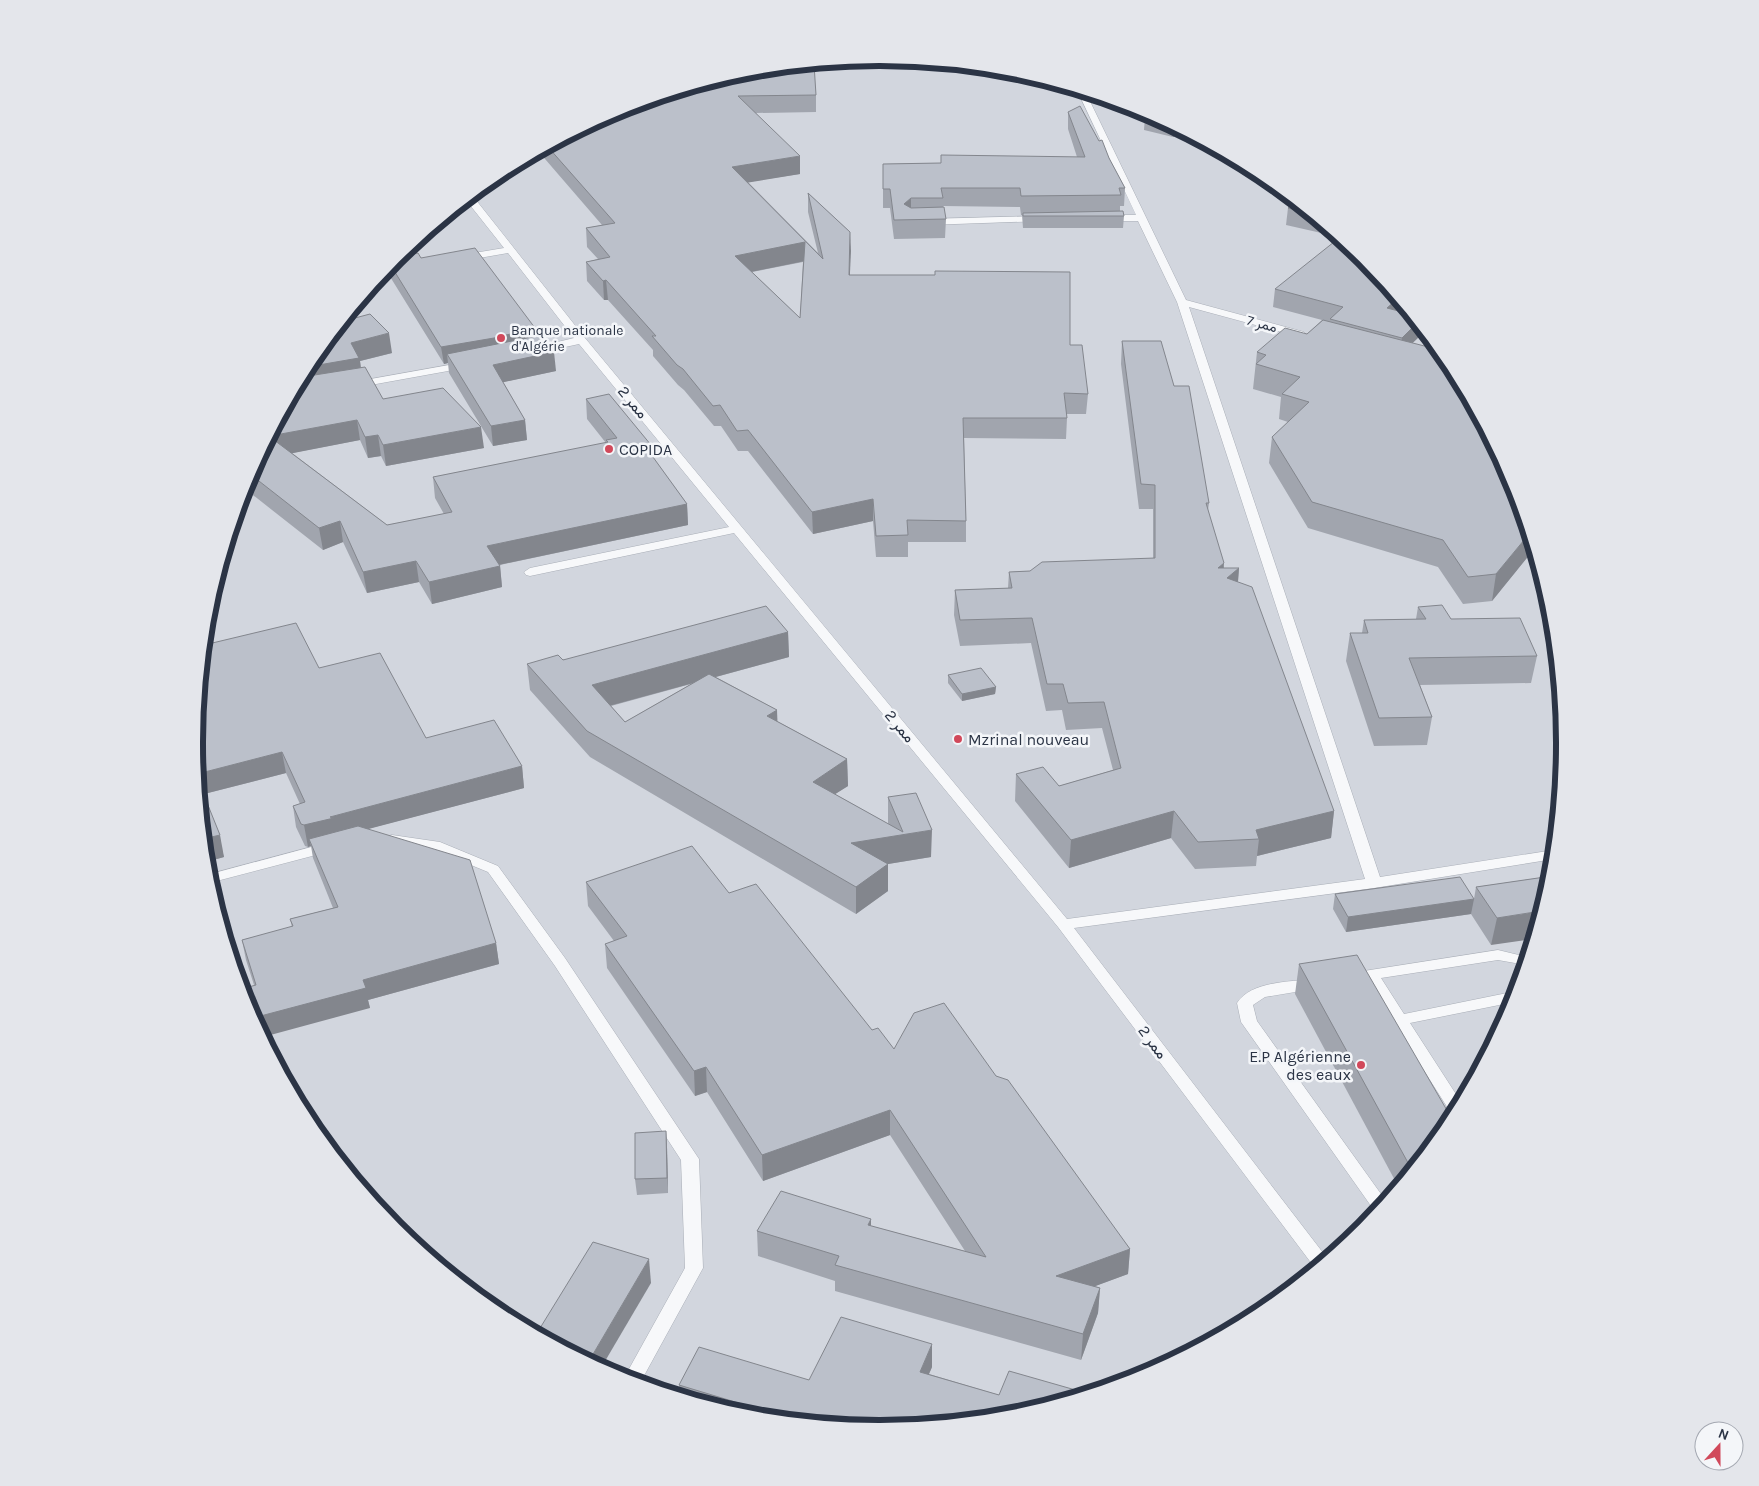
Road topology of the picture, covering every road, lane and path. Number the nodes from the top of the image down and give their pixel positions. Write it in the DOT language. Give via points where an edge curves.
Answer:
graph roads {
  1 [pos="1084,98"];
  2 [pos="473,203"];
  3 [pos="1093,218"];
  4 [pos="1141,218"];
  5 [pos="1055,219"];
  6 [pos="920,222"];
  7 [pos="510,250"];
  8 [pos="452,260"];
  9 [pos="413,266"];
  10 [pos="397,269"];
  11 [pos="1182,302"];
  12 [pos="1315,338"];
  13 [pos="581,340"];
  14 [pos="525,353"];
  15 [pos="477,363"];
  16 [pos="340,387"];
  17 [pos="738,529"];
  18 [pos="530,572"];
  19 [pos="379,838"];
  20 [pos="341,845"];
  21 [pos="1546,855"];
  22 [pos="216,877"];
  23 [pos="1374,882"];
  24 [pos="1063,924"];
  25 [pos="1520,960"];
  26 [pos="1371,974"];
  27 [pos="1506,998"];
  28 [pos="1400,1020"];
  29 [pos="1453,1102"];
  30 [pos="1376,1202"];
  31 [pos="1318,1258"];
  32 [pos="636,1374"];
  1 -- 4 [label="lane"];
  2 -- 7 [label="lane, ممر 2"];
  3 -- 4 [label="lane"];
  4 -- 11 [label="lane"];
  5 -- 6 [label="lane"];
  7 -- 8 [label="lane"];
  7 -- 13 [label="lane, ممر 2"];
  9 -- 10 [label="lane"];
  11 -- 12 [label="lane, ممر 7"];
  11 -- 23 [label="lane"];
  13 -- 14 [label="lane"];
  13 -- 17 [label="lane, ممر 2"];
  15 -- 16 [label="lane"];
  17 -- 18 [label="lane"];
  17 -- 24 [label="lane, ممر 2"];
  19 -- 32 [label="lane" via="435,845 493,869 560,962 690,1159 694,1268"];
  20 -- 22 [label="lane"];
  21 -- 23 [label="lane"];
  23 -- 24 [label="lane"];
  24 -- 31 [label="lane, ممر 2"];
  25 -- 26 [label="lane" via="1498,955"];
  26 -- 28 [label="lane"];
  26 -- 30 [label="lane" via="1260,992 1245,1003 1249,1022"];
  27 -- 28 [label="lane"];
  28 -- 29 [label="lane"];
}
